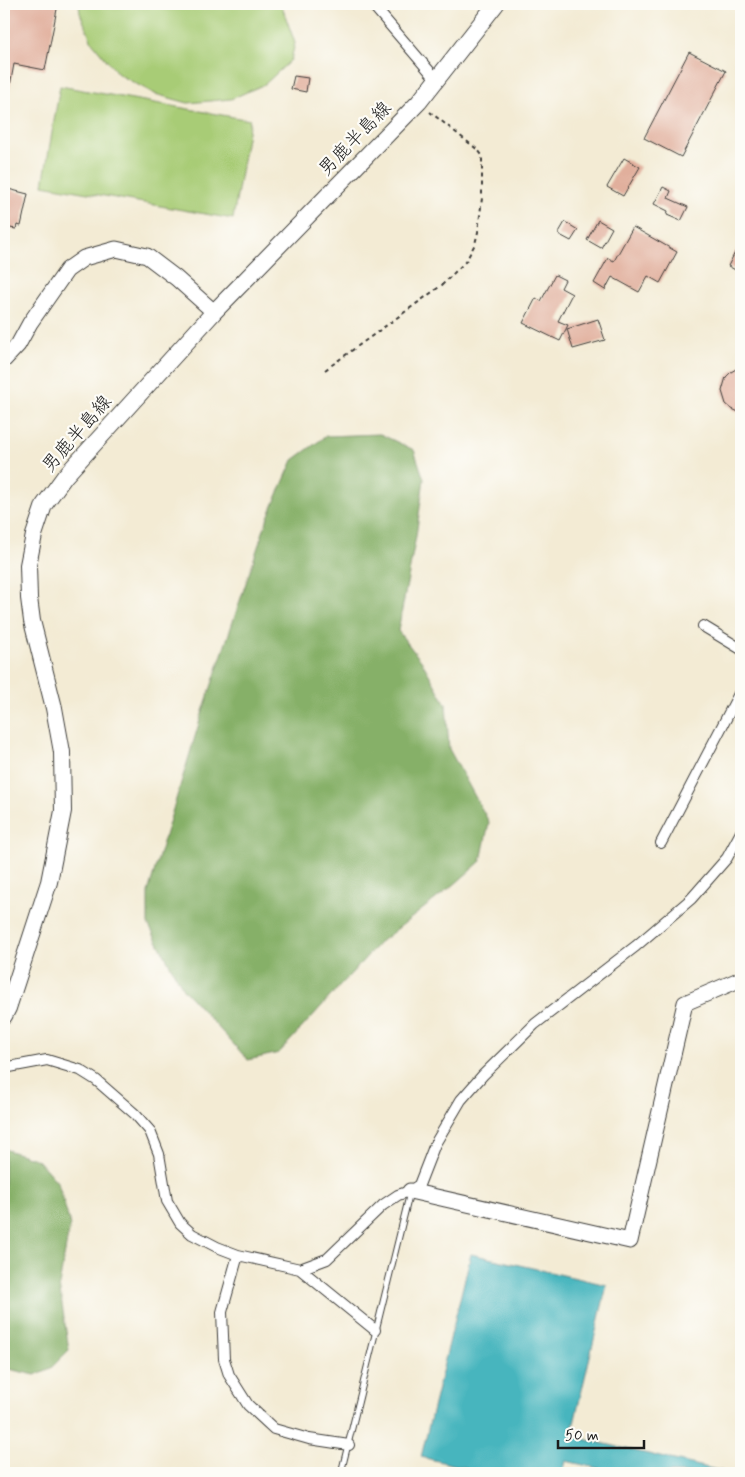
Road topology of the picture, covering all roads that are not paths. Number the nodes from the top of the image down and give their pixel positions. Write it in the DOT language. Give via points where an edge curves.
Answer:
graph roads {
  1 [pos="372,4"];
  2 [pos="496,4"];
  3 [pos="437,80"];
  4 [pos="214,312"];
  5 [pos="4,360"];
  6 [pos="703,626"];
  7 [pos="741,649"];
  8 [pos="741,690"];
  9 [pos="741,832"];
  10 [pos="661,842"];
  11 [pos="741,979"];
  12 [pos="5,1008"];
  13 [pos="4,1068"];
  14 [pos="410,1191"];
  15 [pos="238,1255"];
  16 [pos="300,1269"];
  17 [pos="375,1330"];
  18 [pos="349,1445"];
  19 [pos="342,1473"];
  1 -- 3 [label="street"];
  2 -- 3 [label="main road, 男鹿半島線"];
  3 -- 4 [label="main road, 男鹿半島線"];
  4 -- 5 [label="street" via="148,256 116,249 84,258 67,270 18,345"];
  4 -- 12 [label="main road, 男鹿半島線" via="65,476 44,505 34,535 28,565 29,598 62,752 63,811 49,882"];
  6 -- 7 [label="street"];
  8 -- 10 [label="street"];
  9 -- 14 [label="street" via="727,858 691,899 535,1024 483,1075 461,1100 435,1144 423,1177"];
  11 -- 14 [label="street" via="685,1004 630,1241"];
  13 -- 15 [label="street" via="48,1060 80,1070 96,1080 150,1131 159,1154 167,1201 180,1223 192,1234"];
  14 -- 16 [label="street" via="383,1205 327,1259"];
  14 -- 17 [label="lane"];
  15 -- 16 [label="street"];
  15 -- 18 [label="street" via="222,1312 228,1375 248,1405 274,1430"];
  16 -- 17 [label="street"];
  17 -- 18 [label="lane"];
  18 -- 19 [label="lane"];
}
